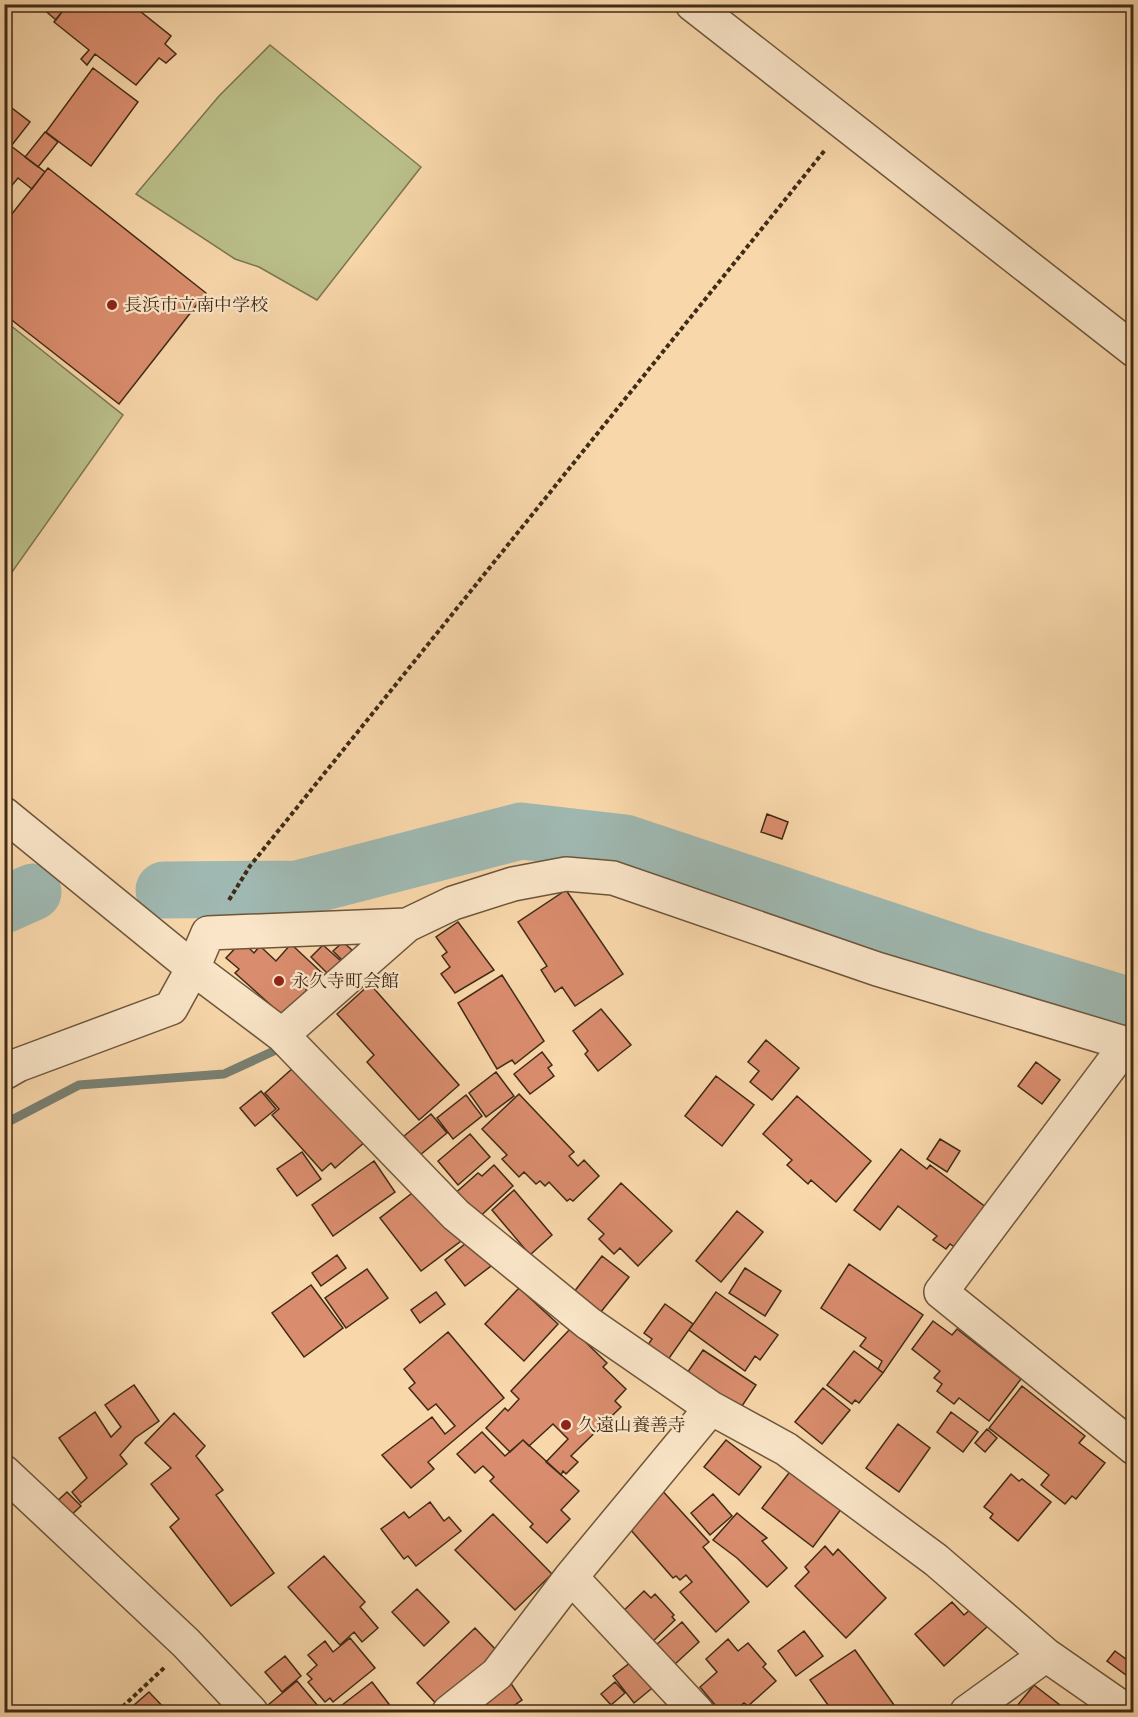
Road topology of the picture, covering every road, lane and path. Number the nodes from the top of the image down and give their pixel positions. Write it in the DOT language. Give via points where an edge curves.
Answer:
graph roads {
  1 [pos="693,4"];
  2 [pos="844,126"];
  3 [pos="1134,350"];
  4 [pos="4,814"];
  5 [pos="250,866"];
  6 [pos="406,925"];
  7 [pos="193,968"];
  8 [pos="282,1035"];
  9 [pos="1130,1045"];
  10 [pos="4,1074"];
  11 [pos="711,1408"];
  12 [pos="1134,1448"];
  13 [pos="4,1472"];
  14 [pos="571,1577"];
  15 [pos="189,1646"];
  16 [pos="1046,1655"];
  17 [pos="1134,1705"];
  18 [pos="1128,1712"];
  19 [pos="117,1713"];
  20 [pos="251,1713"];
  21 [pos="448,1713"];
  22 [pos="697,1713"];
  23 [pos="967,1713"];
  1 -- 2 [label="street"];
  2 -- 3 [label="street"];
  2 -- 5 [label="path"];
  4 -- 7 [label="street"];
  6 -- 7 [label="street" via="208,933"];
  6 -- 8 [label="street"];
  6 -- 9 [label="street" via="453,903 513,884 566,874 613,878 877,969"];
  7 -- 8 [label="street"];
  7 -- 10 [label="street" via="171,1008 18,1065"];
  8 -- 11 [label="street" via="456,1215 588,1323"];
  9 -- 12 [label="street" via="941,1292"];
  11 -- 14 [label="street"];
  11 -- 16 [label="street" via="786,1449 936,1560"];
  13 -- 15 [label="street"];
  14 -- 21 [label="street" via="497,1674"];
  14 -- 22 [label="street"];
  15 -- 19 [label="path"];
  15 -- 20 [label="street"];
  16 -- 18 [label="street"];
  16 -- 23 [label="street"];
  17 -- 18 [label="street"];
}
